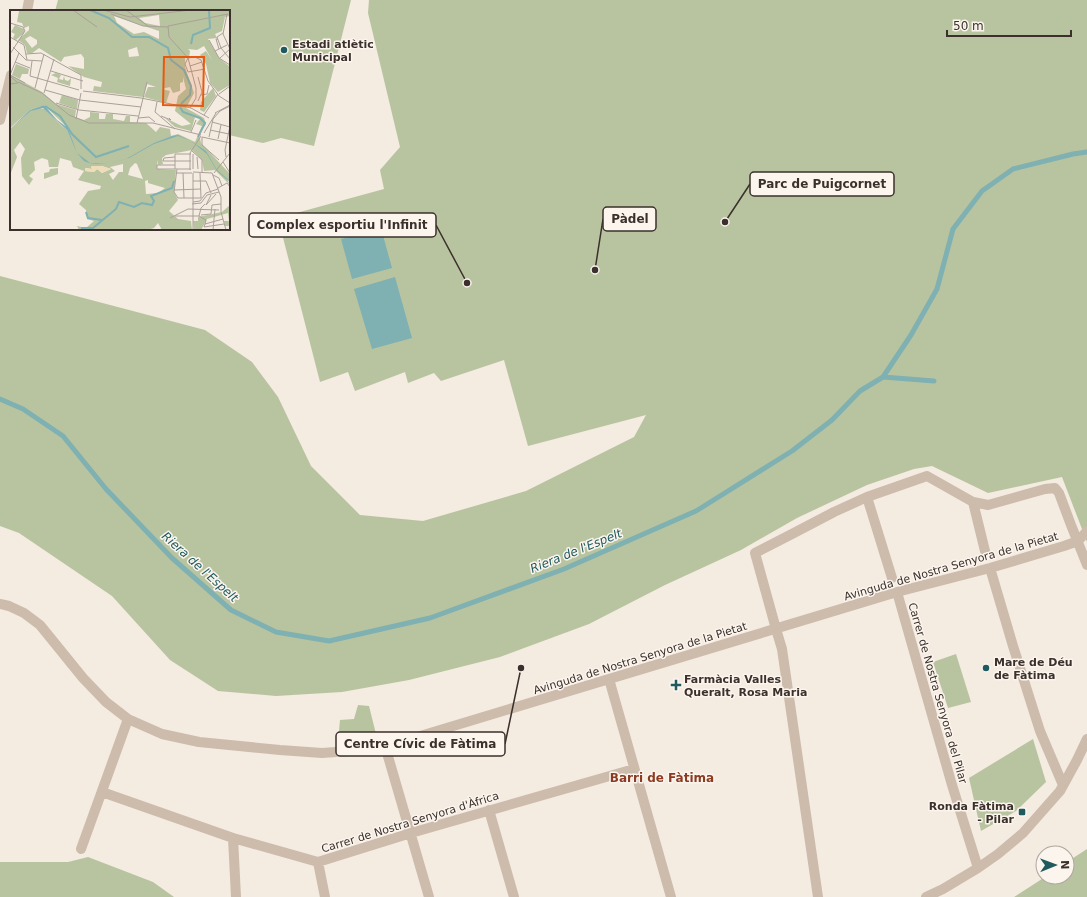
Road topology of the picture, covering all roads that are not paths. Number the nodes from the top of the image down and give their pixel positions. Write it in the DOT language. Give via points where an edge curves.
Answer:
graph roads {
  1 [pos="29,0"];
  2 [pos="27,10"];
  3 [pos="10,78"];
  4 [pos="0,120"];
  5 [pos="867,497"];
  6 [pos="973,502"];
  7 [pos="1087,531"];
  8 [pos="1078,541"];
  9 [pos="985,551"];
  10 [pos="1087,565"];
  11 [pos="990,568"];
  12 [pos="892,578"];
  13 [pos="897,592"];
  14 [pos="0,604"];
  15 [pos="776,629"];
  16 [pos="609,680"];
  17 [pos="128,719"];
  18 [pos="1087,740"];
  19 [pos="385,746"];
  20 [pos="634,769"];
  21 [pos="1063,785"];
  22 [pos="102,792"];
  23 [pos="489,810"];
  24 [pos="411,834"];
  25 [pos="233,838"];
  26 [pos="81,849"];
  27 [pos="318,862"];
  28 [pos="978,868"];
  29 [pos="236,897"];
  30 [pos="325,897"];
  31 [pos="429,897"];
  32 [pos="514,897"];
  33 [pos="671,897"];
  34 [pos="818,897"];
  35 [pos="926,897"];
  1 -- 2 [label="street"];
  3 -- 4 [label="street"];
  5 -- 6 [label="street" via="927,476"];
  5 -- 12 [label="street"];
  5 -- 15 [label="street" via="755,553"];
  6 -- 8 [label="street" via="988,505 1055,488"];
  6 -- 9 [label="street"];
  7 -- 8 [label="street"];
  8 -- 10 [label="street"];
  8 -- 11 [label="street, Avinguda de Nostra Senyora de la Pietat"];
  11 -- 13 [label="street, Avinguda de Nostra Senyora de la Pietat"];
  11 -- 21 [label="street" via="1040,731"];
  13 -- 15 [label="street, Avinguda de Nostra Senyora de la Pietat"];
  13 -- 28 [label="street, Carrer de Nostra Senyora del Pilar"];
  14 -- 17 [label="street, Avinguda de Nostra Senyora de la Pietat" via="24,613 40,625 83,678 106,702"];
  15 -- 16 [label="street, Avinguda de Nostra Senyora de la Pietat"];
  15 -- 34 [label="street" via="782,649"];
  16 -- 19 [label="street, Avinguda de Nostra Senyora de la Pietat"];
  16 -- 20 [label="street"];
  17 -- 19 [label="street, Avinguda de Nostra Senyora de la Pietat" via="162,734 199,742 322,753"];
  17 -- 22 [label="street"];
  18 -- 21 [label="street"];
  19 -- 24 [label="street"];
  20 -- 23 [label="street, Carrer de Nostra Senyora d'Àfrica"];
  20 -- 33 [label="street"];
  21 -- 28 [label="street" via="1023,833"];
  22 -- 25 [label="street, Carrer de Nostra Senyora d'Àfrica"];
  22 -- 26 [label="street"];
  23 -- 24 [label="street, Carrer de Nostra Senyora d'Àfrica"];
  23 -- 32 [label="street"];
  24 -- 27 [label="street, Carrer de Nostra Senyora d'Àfrica"];
  24 -- 31 [label="street"];
  25 -- 27 [label="street, Carrer de Nostra Senyora d'Àfrica"];
  25 -- 29 [label="street"];
  27 -- 30 [label="street"];
  28 -- 35 [label="street"];
}
